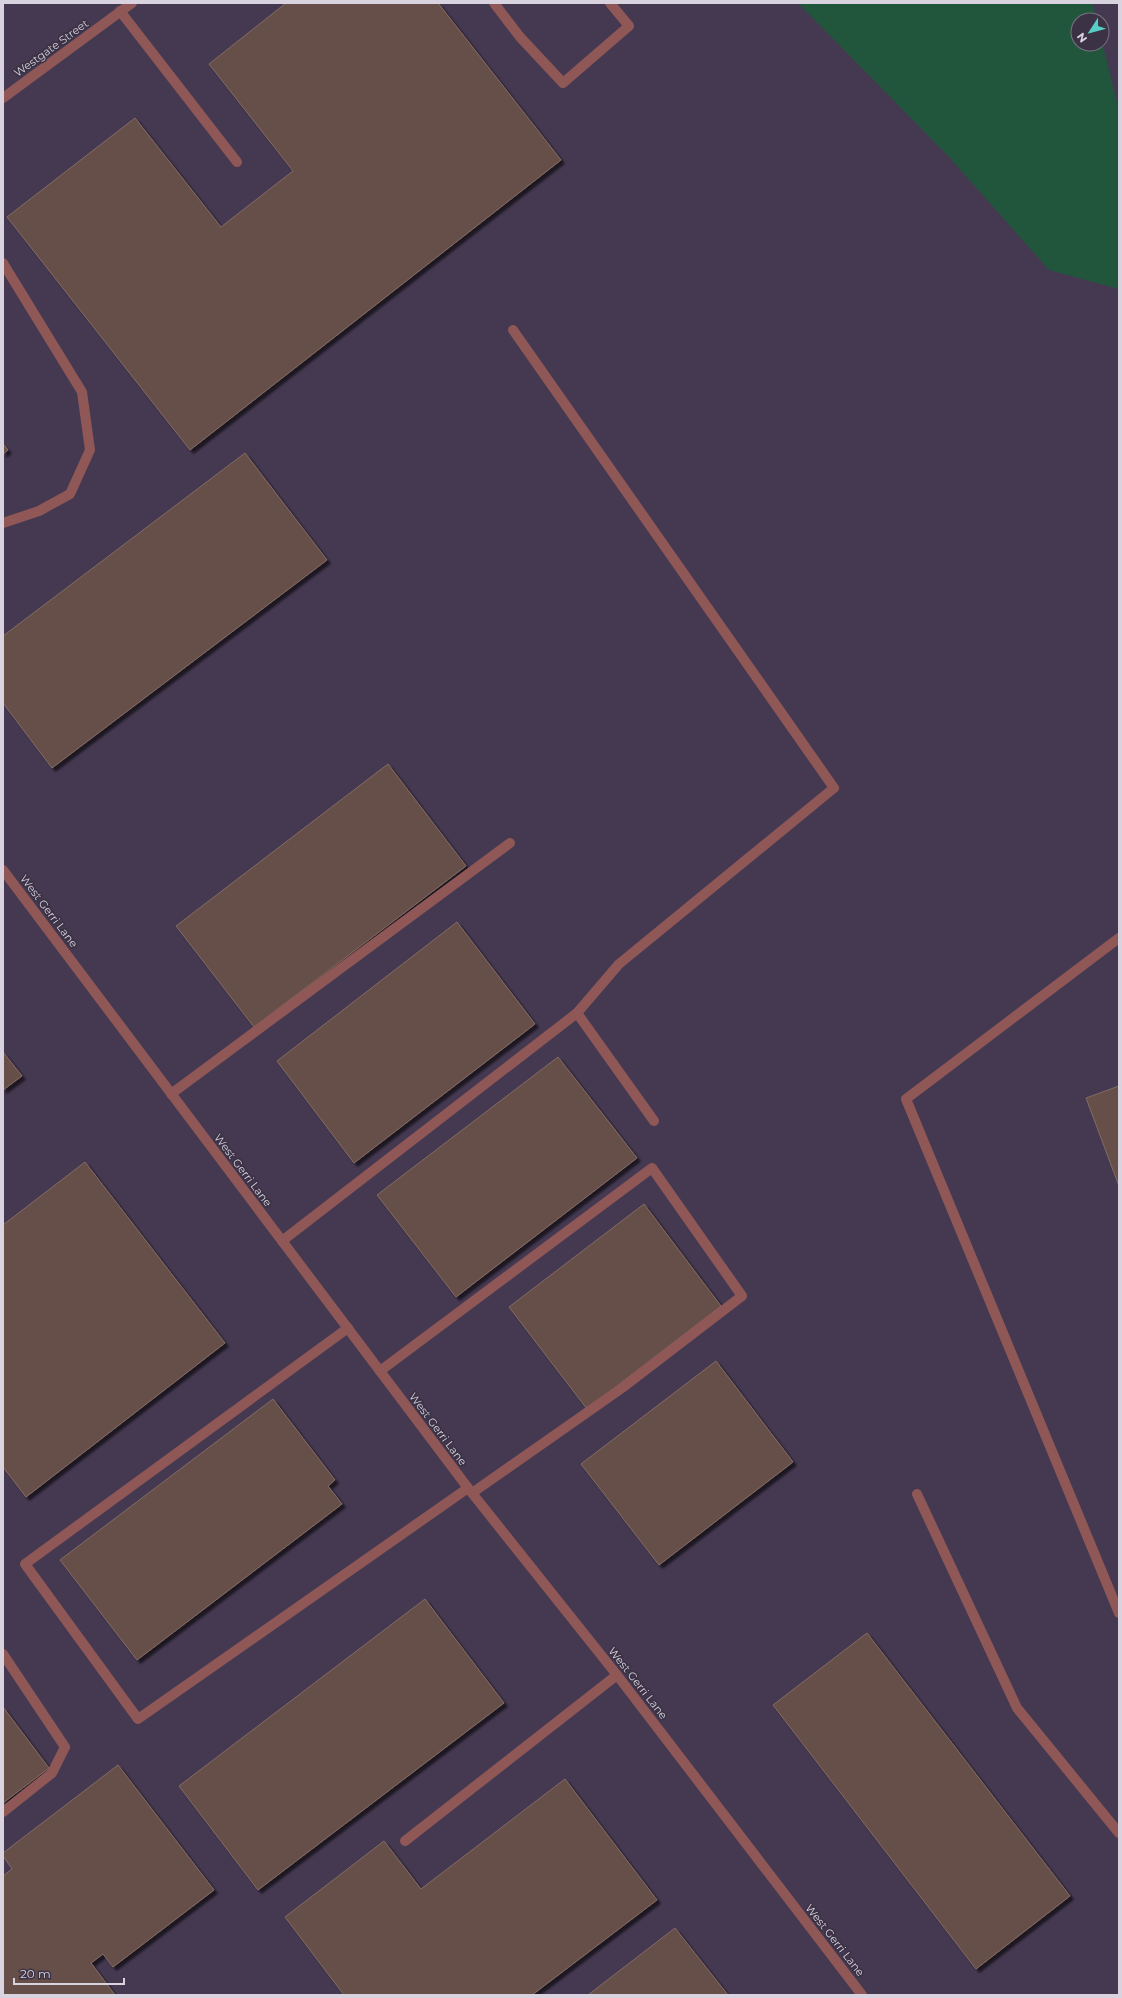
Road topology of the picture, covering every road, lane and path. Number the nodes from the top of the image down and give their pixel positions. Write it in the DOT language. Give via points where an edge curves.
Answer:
graph roads {
  1 [pos="132,3"];
  2 [pos="494,3"];
  3 [pos="610,3"];
  4 [pos="120,11"];
  5 [pos="3,98"];
  6 [pos="237,162"];
  7 [pos="3,263"];
  8 [pos="513,330"];
  9 [pos="3,523"];
  10 [pos="510,843"];
  11 [pos="3,870"];
  12 [pos="1119,938"];
  13 [pos="577,1013"];
  14 [pos="171,1094"];
  15 [pos="654,1120"];
  16 [pos="282,1241"];
  17 [pos="348,1328"];
  18 [pos="380,1371"];
  19 [pos="470,1491"];
  20 [pos="917,1494"];
  21 [pos="1119,1613"];
  22 [pos="3,1654"];
  23 [pos="616,1675"];
  24 [pos="3,1812"];
  25 [pos="1119,1833"];
  26 [pos="405,1841"];
  27 [pos="862,1995"];
  1 -- 4 [label="street, Westgate Street"];
  2 -- 3 [label="street" via="520,37 563,83 629,26"];
  4 -- 5 [label="street, Westgate Street"];
  4 -- 6 [label="street"];
  7 -- 9 [label="street" via="82,392 90,450 70,494 40,511"];
  8 -- 13 [label="street" via="834,788 619,964"];
  10 -- 14 [label="street"];
  11 -- 14 [label="street, West Gerri Lane"];
  12 -- 21 [label="street" via="906,1099"];
  13 -- 15 [label="street"];
  13 -- 16 [label="street"];
  14 -- 16 [label="street, West Gerri Lane"];
  16 -- 17 [label="street, West Gerri Lane"];
  17 -- 18 [label="street, West Gerri Lane"];
  17 -- 19 [label="street" via="25,1564 138,1719"];
  18 -- 19 [label="street, West Gerri Lane"];
  18 -- 19 [label="street" via="652,1168 742,1296 622,1388"];
  19 -- 23 [label="street, West Gerri Lane"];
  20 -- 25 [label="street" via="1017,1708"];
  22 -- 24 [label="street" via="65,1747 52,1773"];
  23 -- 26 [label="street"];
  23 -- 27 [label="street, West Gerri Lane"];
}
